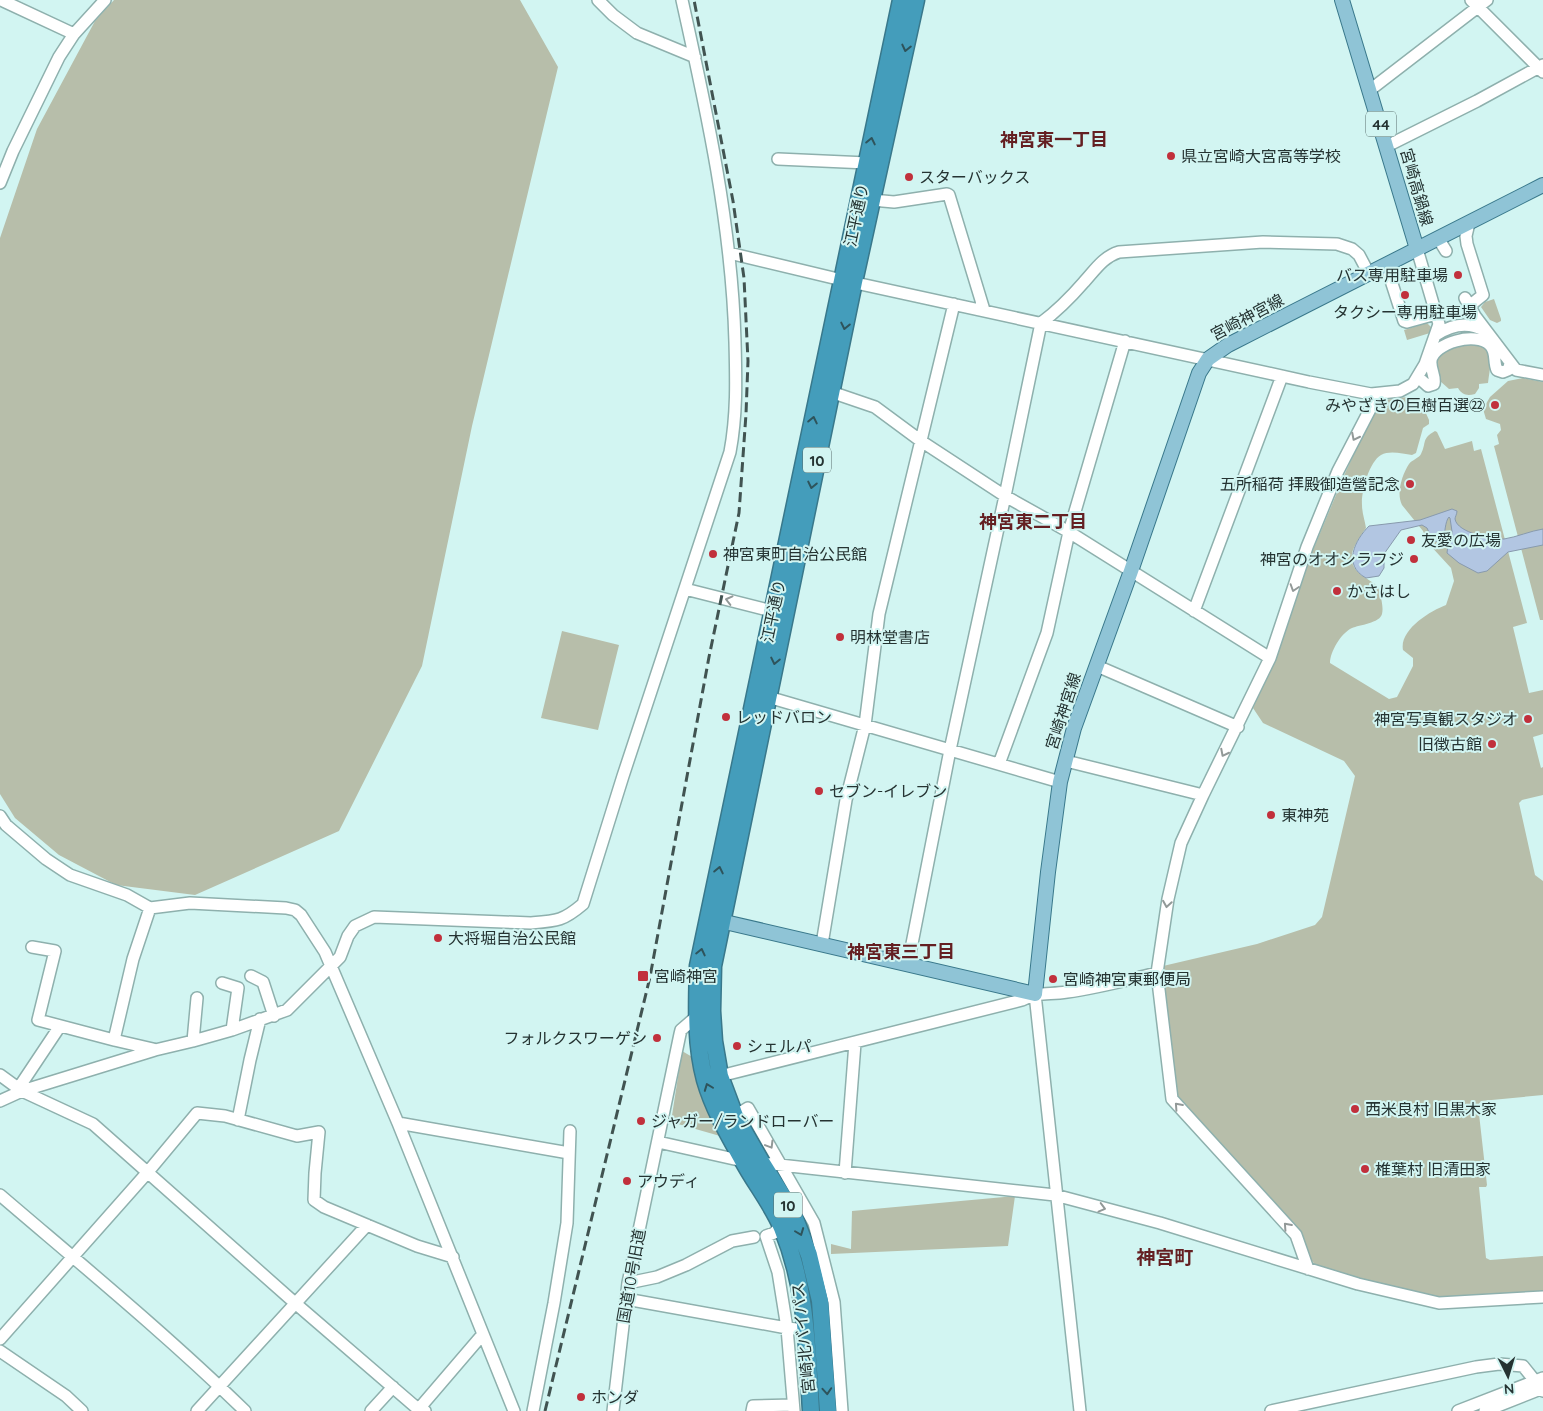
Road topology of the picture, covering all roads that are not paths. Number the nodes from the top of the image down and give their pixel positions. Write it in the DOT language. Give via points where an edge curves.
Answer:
graph roads {
  1 [pos="1,0"];
  2 [pos="105,0"];
  3 [pos="598,0"];
  4 [pos="682,0"];
  5 [pos="901,0"];
  6 [pos="916,0"];
  7 [pos="1342,0"];
  8 [pos="1479,2"];
  9 [pos="74,34"];
  10 [pos="695,57"];
  11 [pos="1542,68"];
  12 [pos="1370,90"];
  13 [pos="1387,146"];
  14 [pos="778,159"];
  15 [pos="867,162"];
  16 [pos="0,182"];
  17 [pos="1543,185"];
  18 [pos="872,200"];
  19 [pos="1469,223"];
  20 [pos="1438,238"];
  21 [pos="1417,249"];
  22 [pos="1446,252"];
  23 [pos="729,253"];
  24 [pos="1386,265"];
  25 [pos="1369,274"];
  26 [pos="848,281"];
  27 [pos="1465,298"];
  28 [pos="954,304"];
  29 [pos="1472,309"];
  30 [pos="984,310"];
  31 [pos="1438,319"];
  32 [pos="1041,323"];
  33 [pos="1487,332"];
  34 [pos="1436,335"];
  35 [pos="1125,341"];
  36 [pos="1208,359"];
  37 [pos="1510,364"];
  38 [pos="1543,375"];
  39 [pos="1282,376"];
  40 [pos="1416,381"];
  41 [pos="831,392"];
  42 [pos="1378,394"];
  43 [pos="921,441"];
  44 [pos="1005,496"];
  45 [pos="1069,532"];
  46 [pos="1131,572"];
  47 [pos="684,589"];
  48 [pos="1194,611"];
  49 [pos="779,612"];
  50 [pos="1270,658"];
  51 [pos="1097,666"];
  52 [pos="768,696"];
  53 [pos="865,725"];
  54 [pos="1238,727"];
  55 [pos="950,750"];
  56 [pos="1066,761"];
  57 [pos="999,764"];
  58 [pos="1060,782"];
  59 [pos="1203,795"];
  60 [pos="2,824"];
  61 [pos="150,908"];
  62 [pos="716,920"];
  63 [pos="822,944"];
  64 [pos="32,947"];
  65 [pos="908,964"];
  66 [pos="331,966"];
  67 [pos="1157,973"];
  68 [pos="251,976"];
  69 [pos="222,983"];
  70 [pos="1034,994"];
  71 [pos="197,998"];
  72 [pos="704,1014"];
  73 [pos="274,1016"];
  74 [pos="260,1019"];
  75 [pos="60,1026"];
  76 [pos="232,1030"];
  77 [pos="114,1040"];
  78 [pos="193,1042"];
  79 [pos="855,1042"];
  80 [pos="155,1050"];
  81 [pos="0,1075"];
  82 [pos="720,1076"];
  83 [pos="20,1090"];
  84 [pos="0,1101"];
  85 [pos="735,1116"];
  86 [pos="238,1120"];
  87 [pos="398,1123"];
  88 [pos="570,1131"];
  89 [pos="658,1142"];
  90 [pos="569,1153"];
  91 [pos="743,1161"];
  92 [pos="762,1163"];
  93 [pos="782,1166"];
  94 [pos="147,1173"];
  95 [pos="845,1173"];
  96 [pos="0,1195"];
  97 [pos="1055,1196"];
  98 [pos="367,1225"];
  99 [pos="781,1226"];
  100 [pos="754,1237"];
  101 [pos="454,1256"];
  102 [pos="73,1257"];
  103 [pos="1308,1269"];
  104 [pos="628,1283"];
  105 [pos="1543,1297"];
  106 [pos="626,1299"];
  107 [pos="295,1303"];
  108 [pos="787,1328"];
  109 [pos="806,1330"];
  110 [pos="483,1334"];
  111 [pos="0,1339"];
  112 [pos="0,1351"];
  113 [pos="1541,1385"];
  114 [pos="220,1386"];
  115 [pos="392,1387"];
  116 [pos="793,1408"];
  117 [pos="420,1410"];
  118 [pos="82,1411"];
  119 [pos="197,1411"];
  120 [pos="245,1411"];
  121 [pos="371,1411"];
  122 [pos="514,1411"];
  123 [pos="533,1411"];
  124 [pos="613,1411"];
  125 [pos="752,1411"];
  126 [pos="810,1411"];
  127 [pos="828,1411"];
  128 [pos="842,1411"];
  129 [pos="1080,1411"];
  130 [pos="1271,1411"];
  131 [pos="1458,1411"];
  132 [pos="1485,1411"];
  1 -- 9 [label="street"];
  2 -- 9 [label="street"];
  3 -- 10 [label="street" via="637,33"];
  4 -- 10 [label="street"];
  15 -- 5 [label="highway, 江平通り / 10, one-way"];
  6 -- 18 [label="highway, 江平通り / 10, one-way"];
  7 -- 12 [label="main road, 宮崎高鍋線 / 44"];
  8 -- 11 [label="street"];
  8 -- 12 [label="street"];
  9 -- 16 [label="street" via="54,66"];
  10 -- 23 [label="street"];
  11 -- 13 [label="street"];
  12 -- 13 [label="main road, 宮崎高鍋線 / 44"];
  13 -- 21 [label="main road, 宮崎高鍋線 / 44"];
  14 -- 15 [label="street"];
  15 -- 26 [label="highway, 江平通り / 10"];
  17 -- 19 [label="main road, 宮崎高鍋線"];
  18 -- 26 [label="highway, 江平通り / 10"];
  18 -- 30 [label="street" via="894,202 947,194"];
  19 -- 20 [label="main road, 宮崎高鍋線"];
  19 -- 29 [label="street" via="1467,244 1483,294 1473,303"];
  20 -- 21 [label="main road, 宮崎高鍋線"];
  20 -- 22 [label="street"];
  21 -- 24 [label="main road, 宮崎神宮線"];
  21 -- 31 [label="street"];
  23 -- 26 [label="street"];
  23 -- 47 [label="street" via="734,295 735,426 730,452"];
  24 -- 25 [label="main road, 宮崎神宮線"];
  24 -- 31 [label="street" via="1404,321"];
  25 -- 32 [label="street" via="1359,255 1336,244 1263,242 1119,252 1108,255 1083,284"];
  25 -- 36 [label="main road, 宮崎神宮線" via="1228,345"];
  26 -- 28 [label="street"];
  26 -- 41 [label="highway, 江平通り / 10, one-way"];
  49 -- 26 [label="highway, 江平通り / 10, one-way"];
  27 -- 29 [label="street"];
  28 -- 30 [label="street"];
  28 -- 43 [label="street"];
  29 -- 33 [label="street"];
  30 -- 32 [label="street"];
  31 -- 34 [label="street"];
  32 -- 35 [label="street"];
  32 -- 44 [label="street"];
  33 -- 34 [label="street" via="1461,324"];
  33 -- 37 [label="street"];
  34 -- 40 [label="street"];
  35 -- 36 [label="street"];
  35 -- 45 [label="street"];
  36 -- 39 [label="street"];
  36 -- 46 [label="main road, 宮崎神宮線" via="1199,373"];
  37 -- 38 [label="street" via="1516,370"];
  37 -- 40 [label="street" via="1508,370 1497,370 1494,350 1490,345 1482,339 1471,338 1445,345 1434,355 1431,362 1434,384 1428,386"];
  39 -- 42 [label="street"];
  39 -- 48 [label="street"];
  40 -- 42 [label="street" via="1400,391"];
  41 -- 43 [label="street" via="875,407"];
  41 -- 49 [label="highway, 江平通り / 10, one-way"];
  42 -- 50 [label="street, one-way" via="1338,471 1307,547"];
  43 -- 44 [label="street"];
  43 -- 53 [label="street" via="879,614"];
  44 -- 45 [label="street"];
  44 -- 55 [label="street"];
  45 -- 46 [label="street"];
  45 -- 57 [label="street" via="1047,633"];
  46 -- 48 [label="street"];
  46 -- 51 [label="main road, 宮崎神宮線"];
  49 -- 47 [label="street, one-way"];
  47 -- 66 [label="street" via="583,904 566,918 531,923 374,917 355,926 340,957"];
  48 -- 50 [label="street"];
  49 -- 52 [label="highway, 江平通り / 10, one-way"];
  62 -- 49 [label="highway, 江平通り / 10, one-way"];
  50 -- 54 [label="street"];
  51 -- 54 [label="street"];
  51 -- 56 [label="main road, 宮崎神宮線" via="1074,728"];
  52 -- 53 [label="street"];
  52 -- 62 [label="highway, 江平通り / 10"];
  53 -- 55 [label="street"];
  53 -- 63 [label="street" via="846,800"];
  54 -- 59 [label="street, one-way"];
  55 -- 57 [label="street"];
  55 -- 65 [label="street"];
  56 -- 58 [label="main road, 宮崎神宮線"];
  56 -- 59 [label="street"];
  57 -- 58 [label="street"];
  58 -- 70 [label="main road, 宮崎神宮線"];
  59 -- 67 [label="street, one-way" via="1181,843 1168,899"];
  60 -- 61 [label="street" via="70,875 127,894"];
  61 -- 66 [label="street" via="190,903 295,910 317,938"];
  61 -- 77 [label="street" via="133,960"];
  62 -- 63 [label="main road"];
  62 -- 72 [label="highway, 江平通り / 10" via="698,966"];
  63 -- 65 [label="main road"];
  64 -- 75 [label="street" via="55,951 38,1020"];
  65 -- 70 [label="main road"];
  66 -- 73 [label="street" via="287,1010"];
  66 -- 87 [label="street"];
  67 -- 70 [label="street" via="1064,993"];
  103 -- 67 [label="street, one-way" via="1296,1235 1172,1099"];
  68 -- 73 [label="street" via="264,982"];
  69 -- 76 [label="street" via="238,988"];
  70 -- 79 [label="street" via="1022,1000"];
  70 -- 97 [label="street"];
  71 -- 78 [label="street"];
  72 -- 82 [label="highway, 宮崎北バイパス / 10" via="714,1040"];
  72 -- 89 [label="street, 国道10号旧道" via="681,1030"];
  91 -- 72 [label="highway, 宮崎北バイパス / 10, one-way" via="722,1122 705,1079"];
  73 -- 74 [label="street"];
  74 -- 76 [label="street"];
  74 -- 86 [label="street"];
  75 -- 77 [label="street"];
  75 -- 83 [label="street"];
  76 -- 78 [label="street"];
  77 -- 80 [label="street"];
  78 -- 80 [label="street"];
  79 -- 82 [label="street"];
  79 -- 95 [label="street"];
  80 -- 83 [label="street"];
  81 -- 83 [label="street"];
  82 -- 85 [label="highway, 宮崎北バイパス / 10"];
  83 -- 84 [label="street"];
  83 -- 94 [label="street" via="93,1124"];
  85 -- 92 [label="highway, 宮崎北バイパス / 10"];
  85 -- 93 [label="street, one-way" via="748,1108"];
  86 -- 94 [label="street" via="196,1113"];
  86 -- 98 [label="street" via="297,1136 319,1132 314,1200"];
  87 -- 90 [label="street"];
  87 -- 101 [label="street"];
  88 -- 90 [label="street"];
  89 -- 91 [label="street"];
  89 -- 104 [label="street, 国道10号旧道"];
  90 -- 123 [label="street" via="567,1223"];
  91 -- 92 [label="street"];
  91 -- 99 [label="highway, 宮崎北バイパス / 10"];
  92 -- 93 [label="street"];
  92 -- 127 [label="highway, 宮崎北バイパス / 10, one-way" via="792,1211 809,1255 820,1301"];
  93 -- 95 [label="street"];
  93 -- 128 [label="street" via="814,1224 834,1302"];
  94 -- 102 [label="street"];
  94 -- 107 [label="street"];
  95 -- 97 [label="street"];
  96 -- 102 [label="street"];
  97 -- 103 [label="street, one-way" via="1160,1223"];
  97 -- 129 [label="street"];
  98 -- 101 [label="street" via="417,1246"];
  98 -- 107 [label="street"];
  99 -- 108 [label="street" via="766,1236 778,1272"];
  99 -- 109 [label="highway, 宮崎北バイパス / 10" via="794,1262"];
  100 -- 104 [label="street" via="732,1241 657,1277"];
  101 -- 110 [label="street"];
  102 -- 111 [label="street"];
  102 -- 114 [label="street"];
  103 -- 105 [label="street" via="1439,1303"];
  104 -- 106 [label="street, 国道10号旧道"];
  106 -- 108 [label="street"];
  106 -- 124 [label="street, 国道10号旧道"];
  107 -- 114 [label="street"];
  107 -- 115 [label="street"];
  108 -- 109 [label="street"];
  108 -- 116 [label="street"];
  109 -- 126 [label="highway, 宮崎北バイパス / 10"];
  110 -- 117 [label="street"];
  110 -- 122 [label="street"];
  112 -- 118 [label="street" via="66,1396"];
  113 -- 130 [label="street" via="1523,1366 1499,1364"];
  113 -- 131 [label="street"];
  113 -- 132 [label="street"];
  114 -- 119 [label="street"];
  114 -- 120 [label="street"];
  115 -- 117 [label="street"];
  115 -- 121 [label="street"];
  116 -- 125 [label="street" via="752,1406"];
}
